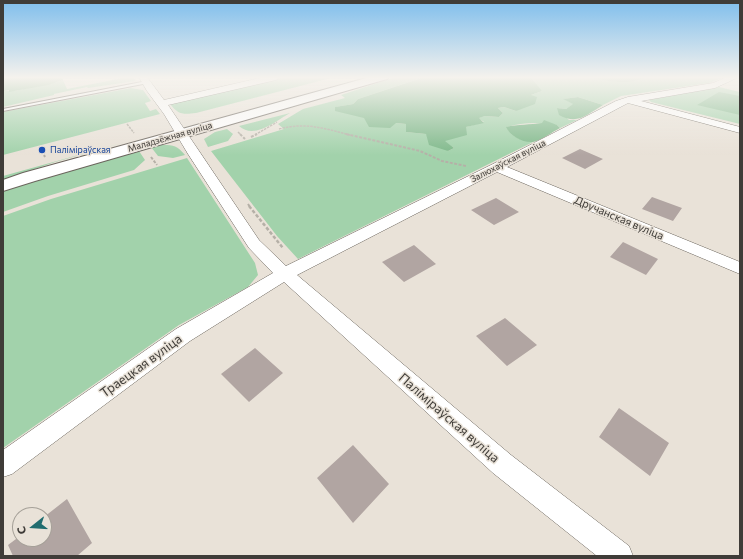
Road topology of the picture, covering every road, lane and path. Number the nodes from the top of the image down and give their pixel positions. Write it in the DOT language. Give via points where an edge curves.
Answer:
graph roads {
  1 [pos="35,103"];
  2 [pos="162,103"];
  3 [pos="264,103"];
  4 [pos="281,103"];
  5 [pos="619,103"];
  6 [pos="640,103"];
  7 [pos="3,110"];
  8 [pos="179,129"];
  9 [pos="278,129"];
  10 [pos="740,130"];
  11 [pos="494,169"];
  12 [pos="3,171"];
  13 [pos="3,186"];
  14 [pos="245,200"];
  15 [pos="740,268"];
  16 [pos="292,270"];
  17 [pos="3,465"];
  18 [pos="619,556"];
  1 -- 7 [label="lane"];
  2 -- 8 [label="street, Паліміраўская вуліца"];
  3 -- 8 [label="main road, Маладзёжная вуліца"];
  4 -- 8 [label="main road, Маладзёжная вуліца"];
  5 -- 11 [label="street, Залюхаўская вуліца"];
  6 -- 10 [label="street"];
  8 -- 12 [label="main road, Маладзёжная вуліца" via="43,153"];
  8 -- 13 [label="main road, Маладзёжная вуліца"];
  8 -- 16 [label="street, Паліміраўская вуліца" via="254,244 266,257"];
  9 -- 11 [label="path" via="294,125 314,126 420,151 442,161"];
  11 -- 15 [label="street, Дручанская вуліца"];
  11 -- 16 [label="street, Залюхаўская вуліца"];
  14 -- 16 [label="path" via="274,238"];
  16 -- 17 [label="street, Траецкая вуліца" via="183,335"];
  16 -- 18 [label="street, Паліміраўская вуліца" via="502,464"];
}
